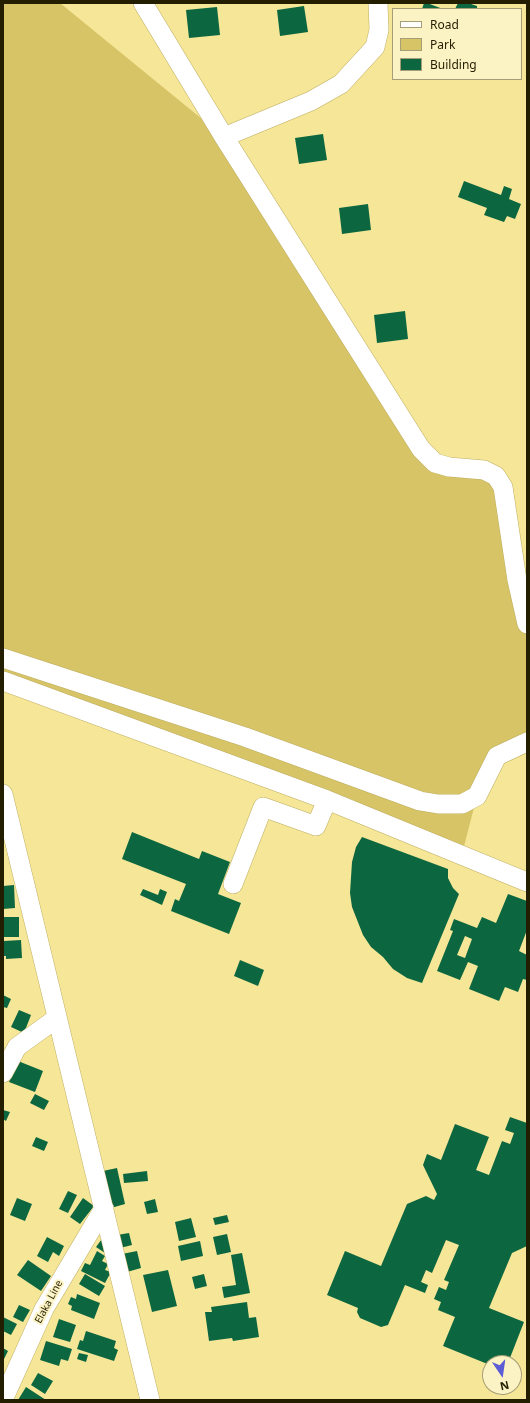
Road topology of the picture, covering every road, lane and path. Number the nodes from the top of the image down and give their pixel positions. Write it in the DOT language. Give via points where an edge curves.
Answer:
graph roads {
  1 [pos="143,3"];
  2 [pos="378,3"];
  3 [pos="224,137"];
  4 [pos="527,624"];
  5 [pos="3,658"];
  6 [pos="3,681"];
  7 [pos="527,742"];
  8 [pos="3,794"];
  9 [pos="327,800"];
  10 [pos="527,882"];
  11 [pos="233,884"];
  12 [pos="57,1018"];
  13 [pos="10,1043"];
  14 [pos="3,1073"];
  15 [pos="104,1208"];
  16 [pos="3,1400"];
  17 [pos="150,1400"];
  1 -- 3 [label="street"];
  2 -- 3 [label="street" via="379,30 375,47 341,84 311,100"];
  3 -- 4 [label="street" via="421,449 435,463 484,470 496,476 503,487 517,580"];
  5 -- 7 [label="street" via="245,737 420,801 438,804 462,804 477,796 497,756"];
  6 -- 9 [label="street"];
  8 -- 12 [label="street"];
  9 -- 10 [label="street"];
  9 -- 11 [label="street" via="316,826 263,807"];
  12 -- 13 [label="street"];
  12 -- 15 [label="street"];
  13 -- 14 [label="street"];
  15 -- 16 [label="street, Elaka Line" via="44,1308"];
  15 -- 17 [label="street"];
}
